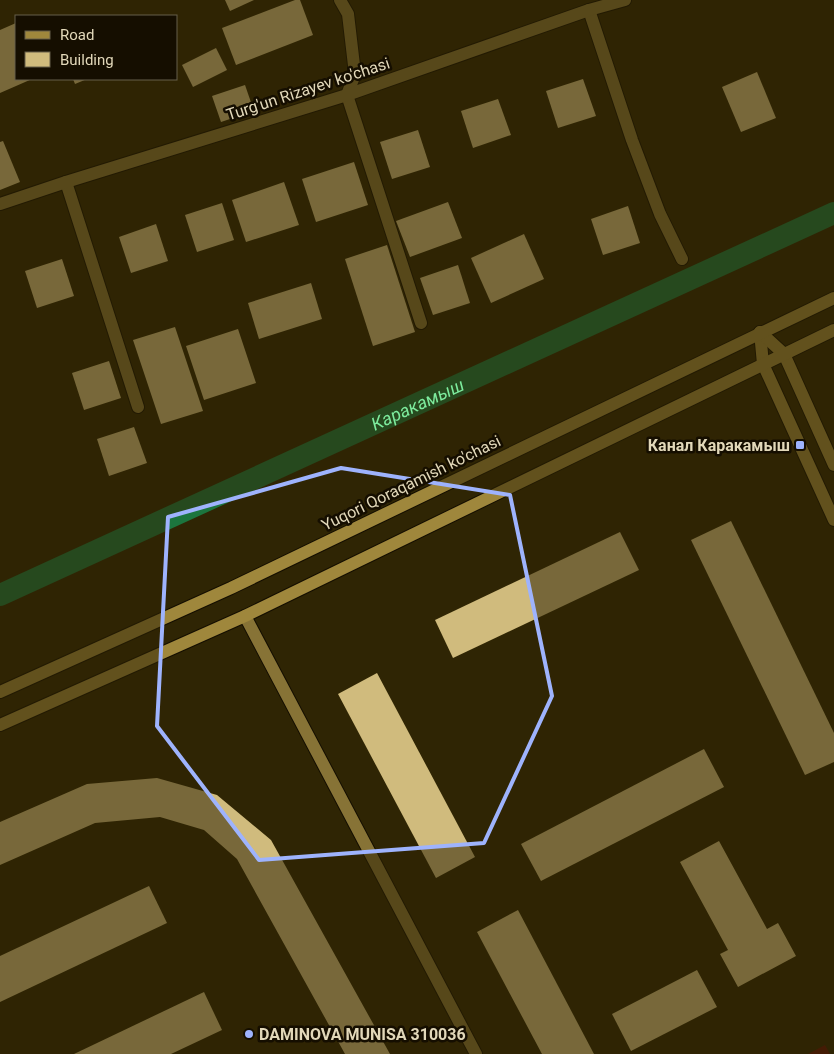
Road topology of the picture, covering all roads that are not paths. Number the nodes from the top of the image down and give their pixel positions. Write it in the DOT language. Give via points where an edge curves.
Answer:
graph roads {
  1 [pos="340,0"];
  2 [pos="625,0"];
  3 [pos="590,10"];
  4 [pos="347,95"];
  5 [pos="66,182"];
  6 [pos="0,204"];
  7 [pos="682,259"];
  8 [pos="834,298"];
  9 [pos="421,323"];
  10 [pos="834,330"];
  11 [pos="760,332"];
  12 [pos="784,354"];
  13 [pos="762,364"];
  14 [pos="138,407"];
  15 [pos="834,465"];
  16 [pos="834,520"];
  17 [pos="245,616"];
  18 [pos="0,692"];
  19 [pos="0,725"];
  20 [pos="476,1054"];
  1 -- 4 [label="street" via="348,14 355,74"];
  2 -- 3 [label="street, Turg'un Rizayev ko'chasi"];
  3 -- 4 [label="street, Turg'un Rizayev ko'chasi"];
  3 -- 7 [label="street" via="632,140 660,214"];
  4 -- 5 [label="street, Turg'un Rizayev ko'chasi"];
  4 -- 9 [label="street"];
  5 -- 6 [label="street, Turg'un Rizayev ko'chasi"];
  5 -- 14 [label="street"];
  8 -- 11 [label="main road, Yuqori Qoraqamish ko'chasi"];
  10 -- 12 [label="main road"];
  11 -- 12 [label="main road"];
  11 -- 13 [label="main road"];
  11 -- 18 [label="main road, Yuqori Qoraqamish ko'chasi" via="231,588"];
  12 -- 13 [label="main road"];
  12 -- 15 [label="main road"];
  13 -- 16 [label="main road"];
  13 -- 17 [label="main road"];
  17 -- 19 [label="main road"];
  17 -- 20 [label="street"];
}
